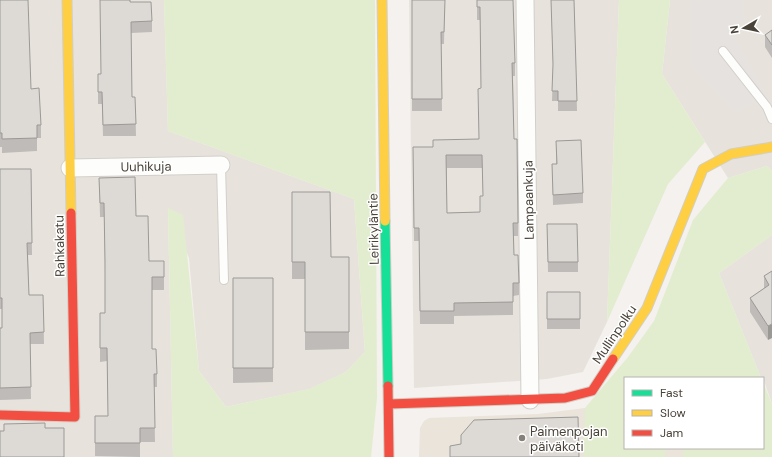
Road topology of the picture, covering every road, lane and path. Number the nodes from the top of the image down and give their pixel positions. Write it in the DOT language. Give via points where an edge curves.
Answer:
graph roads {
  1 [pos="67,0"];
  2 [pos="382,0"];
  3 [pos="525,0"];
  4 [pos="723,51"];
  5 [pos="772,119"];
  6 [pos="772,147"];
  7 [pos="221,165"];
  8 [pos="70,168"];
  9 [pos="224,280"];
  10 [pos="530,400"];
  11 [pos="390,404"];
  12 [pos="0,414"];
  13 [pos="389,457"];
  1 -- 8 [label="street, Rahkakatu"];
  2 -- 11 [label="street, Leirikyläntie"];
  3 -- 10 [label="street, Lampaankuja"];
  4 -- 5 [label="lane" via="767,107"];
  6 -- 10 [label="street, Mullinpolku" via="731,154 704,169 647,308 592,390 565,398"];
  7 -- 8 [label="street, Uuhikuja"];
  7 -- 9 [label="lane"];
  8 -- 12 [label="street, Rahkakatu" via="75,417"];
  10 -- 11 [label="street, Mullinpolku"];
  11 -- 13 [label="street, Leirikyläntie"];
}
